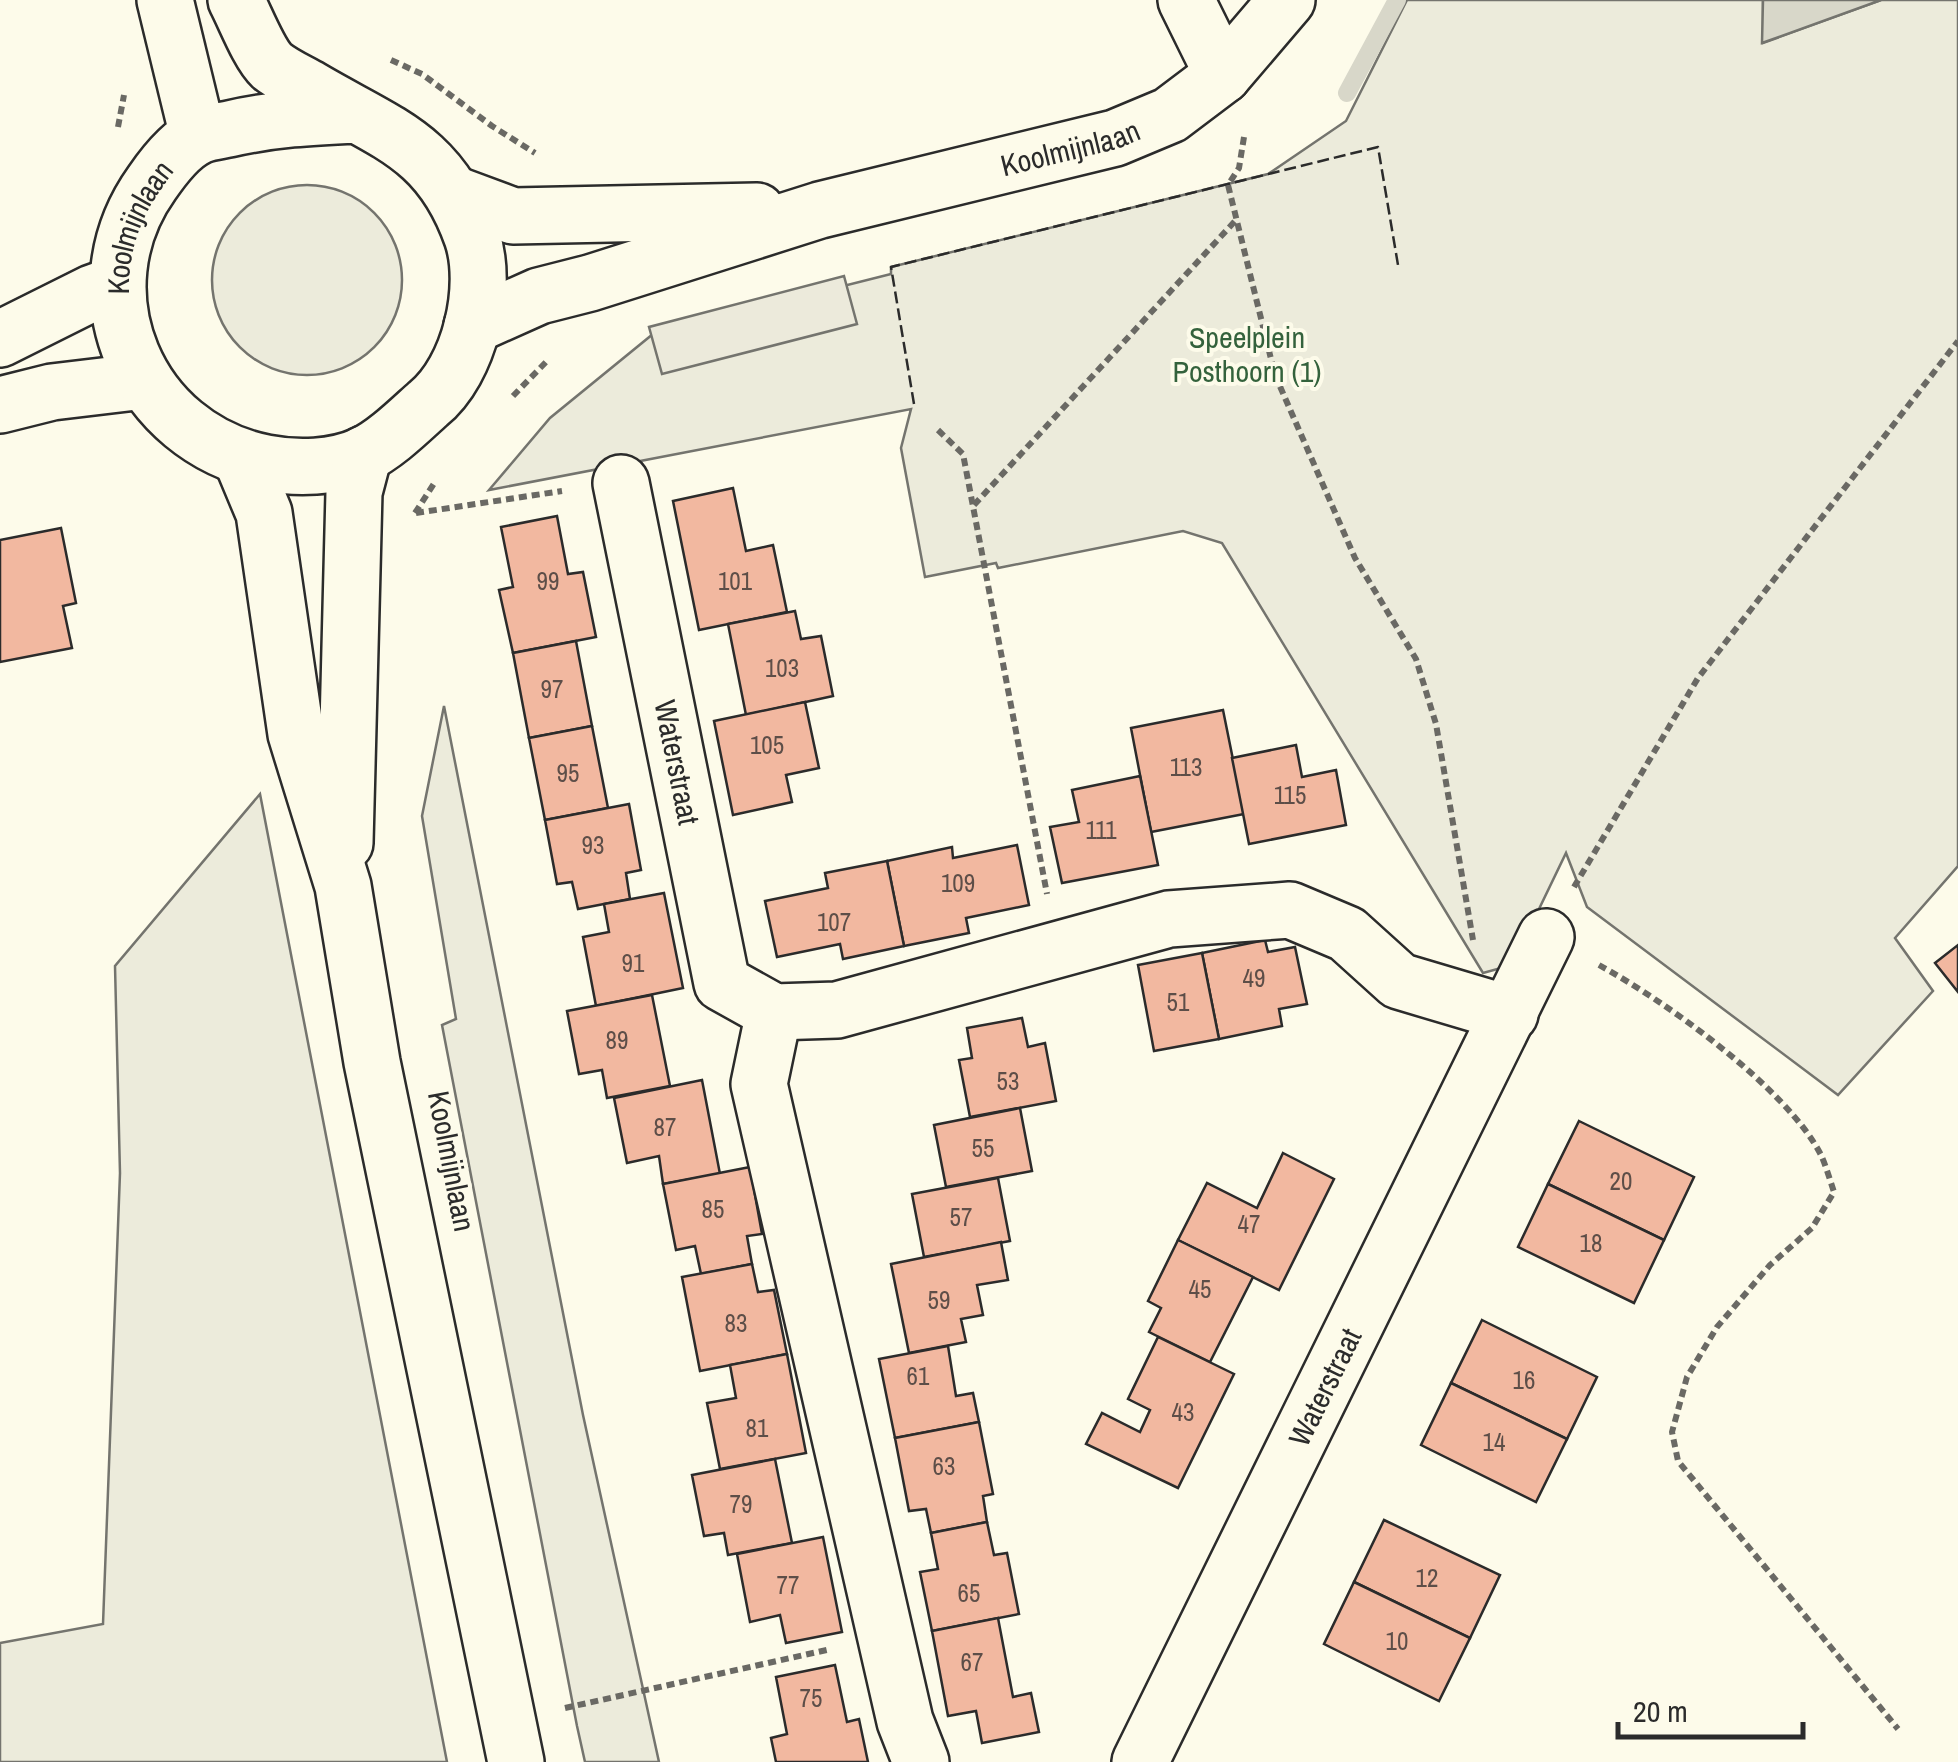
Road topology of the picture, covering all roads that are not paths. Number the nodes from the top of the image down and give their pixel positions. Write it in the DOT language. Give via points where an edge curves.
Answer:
graph roads {
  1 [pos="164,0"];
  2 [pos="236,0"];
  3 [pos="1186,0"];
  4 [pos="1288,0"];
  5 [pos="1223,75"];
  6 [pos="356,116"];
  7 [pos="198,136"];
  8 [pos="454,194"];
  9 [pos="820,210"];
  10 [pos="117,284"];
  11 [pos="472,326"];
  12 [pos="0,339"];
  13 [pos="144,381"];
  14 [pos="0,405"];
  15 [pos="364,454"];
  16 [pos="241,458"];
  17 [pos="620,482"];
  18 [pos="343,886"];
  19 [pos="1546,937"];
  20 [pos="1501,1011"];
  21 [pos="774,1012"];
  22 [pos="516,1762"];
  23 [pos="922,1762"];
  24 [pos="1140,1762"];
  1 -- 7 [label="street, Koolmijnlaan"];
  2 -- 6 [label="street, Koolmijnlaan" via="271,65"];
  3 -- 5 [label="street"];
  4 -- 5 [label="street, Koolmijnlaan"];
  5 -- 9 [label="street, Koolmijnlaan" via="1170,115 1115,138"];
  6 -- 7 [label="street, Koolmijnlaan" via="272,119"];
  6 -- 8 [label="street, Koolmijnlaan" via="406,142"];
  7 -- 10 [label="street, Koolmijnlaan" via="139,200 123,241"];
  8 -- 9 [label="street, Koolmijnlaan" via="513,216"];
  8 -- 11 [label="street, Koolmijnlaan" via="474,241 479,292"];
  9 -- 11 [label="street, Koolmijnlaan" via="539,296"];
  10 -- 12 [label="street"];
  10 -- 13 [label="street, Koolmijnlaan" via="124,334"];
  11 -- 15 [label="street, Koolmijnlaan" via="437,397"];
  13 -- 14 [label="street"];
  13 -- 16 [label="street, Koolmijnlaan" via="170,414"];
  15 -- 16 [label="street, Koolmijnlaan" via="324,466"];
  15 -- 18 [label="street, Koolmijnlaan" via="354,492"];
  16 -- 18 [label="street, Koolmijnlaan" via="264,513 296,734"];
  17 -- 21 [label="street, Waterstraat" via="722,983"];
  18 -- 22 [label="street, Koolmijnlaan" via="372,1062"];
  19 -- 20 [label="street, Waterstraat"];
  20 -- 21 [label="street" via="1399,981 1346,934 1290,910 1170,918 837,1010"];
  20 -- 24 [label="street, Waterstraat"];
  21 -- 23 [label="street" via="759,1084 904,1721"];
}
